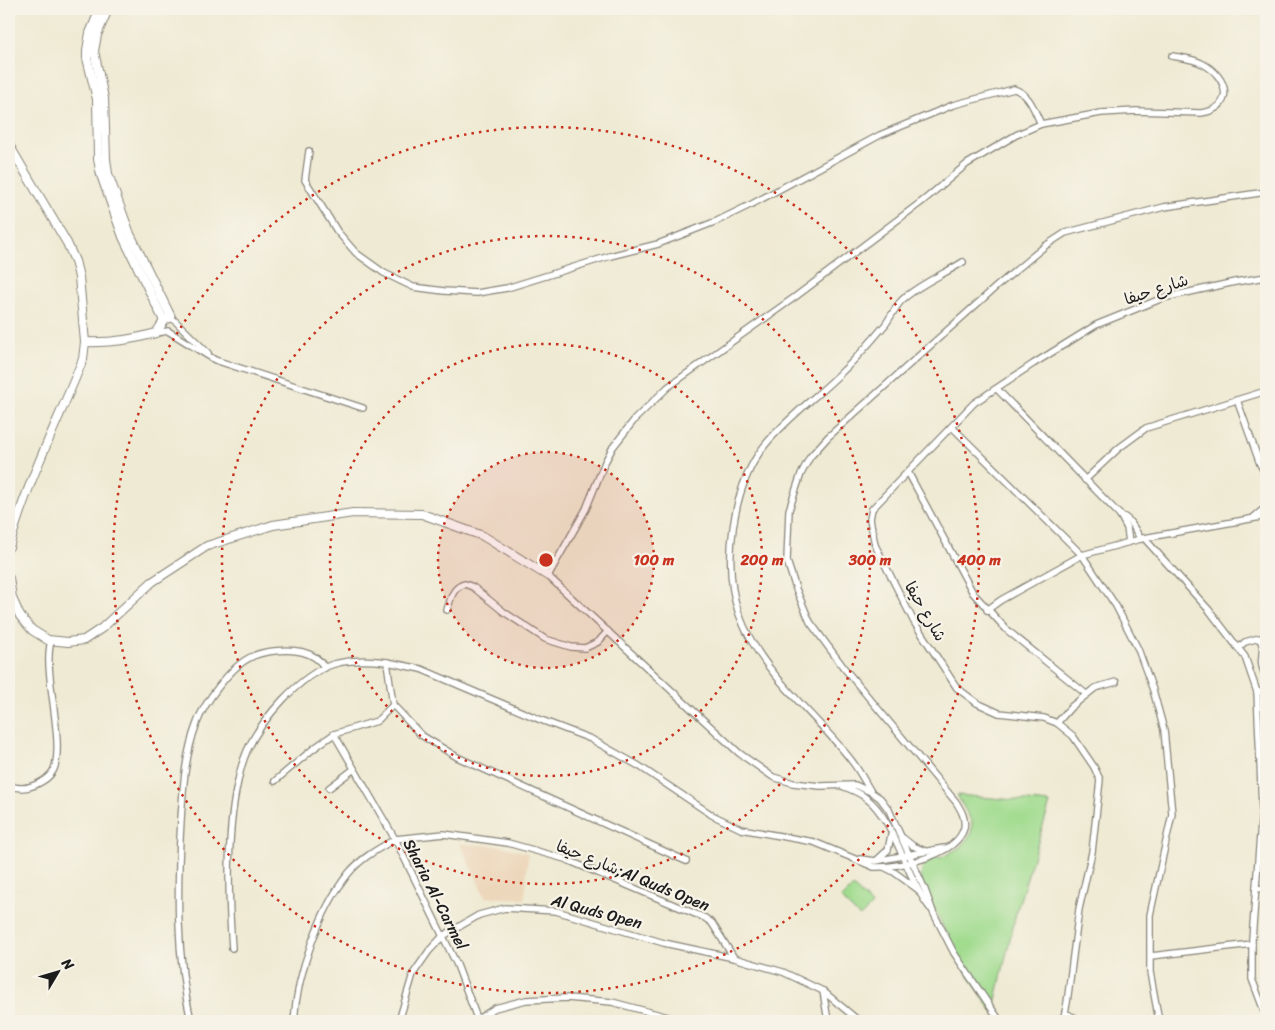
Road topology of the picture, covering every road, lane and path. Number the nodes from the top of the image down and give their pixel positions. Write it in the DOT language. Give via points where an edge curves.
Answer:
graph roads {
  1 [pos="100,9"];
  2 [pos="108,9"];
  3 [pos="1172,56"];
  4 [pos="1041,124"];
  5 [pos="9,145"];
  6 [pos="309,151"];
  7 [pos="1266,192"];
  8 [pos="963,262"];
  9 [pos="1266,277"];
  10 [pos="168,319"];
  11 [pos="156,333"];
  12 [pos="85,342"];
  13 [pos="215,360"];
  14 [pos="996,389"];
  15 [pos="1266,392"];
  16 [pos="1238,400"];
  17 [pos="363,408"];
  18 [pos="952,427"];
  19 [pos="908,472"];
  20 [pos="1266,475"];
  21 [pos="1085,480"];
  22 [pos="1266,509"];
  23 [pos="1120,515"];
  24 [pos="1143,539"];
  25 [pos="1129,542"];
  26 [pos="9,547"];
  27 [pos="1082,555"];
  28 [pos="548,576"];
  29 [pos="9,578"];
  30 [pos="447,610"];
  31 [pos="987,610"];
  32 [pos="608,631"];
  33 [pos="51,640"];
  34 [pos="1238,648"];
  35 [pos="387,662"];
  36 [pos="325,668"];
  37 [pos="1266,678"];
  38 [pos="1116,682"];
  39 [pos="1266,691"];
  40 [pos="1257,692"];
  41 [pos="1086,694"];
  42 [pos="392,705"];
  43 [pos="1057,723"];
  44 [pos="334,734"];
  45 [pos="354,769"];
  46 [pos="276,780"];
  47 [pos="838,784"];
  48 [pos="9,785"];
  49 [pos="329,788"];
  50 [pos="871,792"];
  51 [pos="891,833"];
  52 [pos="900,836"];
  53 [pos="395,839"];
  54 [pos="928,854"];
  55 [pos="849,856"];
  56 [pos="907,859"];
  57 [pos="686,861"];
  58 [pos="876,861"];
  59 [pos="884,867"];
  60 [pos="920,879"];
  61 [pos="1266,888"];
  62 [pos="917,890"];
  63 [pos="1256,890"];
  64 [pos="933,912"];
  65 [pos="443,936"];
  66 [pos="1252,944"];
  67 [pos="232,948"];
  68 [pos="1151,956"];
  69 [pos="734,958"];
  70 [pos="823,991"];
  71 [pos="1065,1013"];
  72 [pos="1266,1016"];
  73 [pos="477,1020"];
  74 [pos="191,1021"];
  75 [pos="294,1021"];
  76 [pos="399,1021"];
  77 [pos="683,1021"];
  78 [pos="828,1021"];
  79 [pos="859,1021"];
  80 [pos="1000,1021"];
  81 [pos="1059,1021"];
  82 [pos="1063,1021"];
  83 [pos="1082,1021"];
  84 [pos="1159,1021"];
  1 -- 10 [label="street" via="90,33 87,58 97,99 101,175 123,237"];
  2 -- 10 [label="street" via="94,51 104,98 108,174 130,234"];
  3 -- 4 [label="street" via="1194,60 1221,78 1226,93 1224,100 1209,112 1101,113"];
  4 -- 6 [label="street" via="1029,99 1014,89 953,105 880,135 717,221 658,244 507,288 477,292 413,287 384,273 356,253 337,231 305,180"];
  4 -- 28 [label="street" via="968,164 795,297 668,387 613,447 586,509"];
  5 -- 12 [label="street" via="75,261"];
  7 -- 54 [label="street" via="1164,207 1065,233 997,286 828,437 810,457 801,474 789,510 787,561 810,622 963,814 964,827 959,838"];
  8 -- 50 [label="street" via="901,302 886,324 845,369 764,446 750,470 737,506 730,543 732,584 740,615 757,650 851,760"];
  9 -- 14 [label="street, شارع حيفا" via="1163,298 1104,322"];
  10 -- 11 [label="street"];
  10 -- 13 [label="street"];
  11 -- 12 [label="street" via="120,342"];
  11 -- 13 [label="street" via="168,331"];
  12 -- 26 [label="street" via="83,359 33,473"];
  13 -- 17 [label="street"];
  14 -- 18 [label="street, شارع حيفا" via="974,403"];
  14 -- 21 [label="street"];
  15 -- 16 [label="street"];
  16 -- 20 [label="street"];
  16 -- 21 [label="street" via="1146,428"];
  18 -- 19 [label="street, شارع حيفا"];
  18 -- 27 [label="street"];
  19 -- 31 [label="street" via="973,593"];
  19 -- 43 [label="street, شارع حيفا" via="872,509 870,519 874,545 914,622 958,688 977,703 999,712"];
  21 -- 23 [label="street"];
  22 -- 24 [label="street" via="1252,518"];
  23 -- 24 [label="street" via="1131,522"];
  23 -- 25 [label="street"];
  24 -- 25 [label="street"];
  24 -- 34 [label="street" via="1209,610"];
  25 -- 27 [label="street"];
  27 -- 31 [label="street"];
  27 -- 68 [label="street" via="1116,606 1138,649 1164,730 1172,814 1150,915"];
  28 -- 32 [label="street"];
  28 -- 33 [label="street" via="483,536 422,514 353,513 273,525 207,546 152,582 102,628 84,640"];
  29 -- 33 [label="street" via="12,598 20,616 32,630"];
  30 -- 32 [label="street" via="453,591 465,584 544,639 585,648 598,642"];
  31 -- 41 [label="street"];
  32 -- 47 [label="street" via="740,753 773,777 820,786"];
  33 -- 48 [label="street" via="48,656 56,760 53,770 41,783 32,787 14,788"];
  34 -- 37 [label="street" via="1260,638"];
  34 -- 40 [label="street" via="1245,657"];
  35 -- 36 [label="street" via="364,659"];
  35 -- 42 [label="street"];
  35 -- 55 [label="street" via="420,669 591,739 741,830 814,842"];
  36 -- 67 [label="street" via="286,695 246,752 233,812 230,854"];
  36 -- 74 [label="street" via="317,658 298,651 264,653 248,658 225,679 197,722 184,784 179,848 179,944"];
  38 -- 41 [label="street"];
  39 -- 40 [label="street"];
  40 -- 63 [label="street" via="1262,809"];
  41 -- 43 [label="street"];
  42 -- 44 [label="street" via="377,721"];
  42 -- 57 [label="street" via="421,735 457,757"];
  43 -- 71 [label="street, شارع حيفا" via="1073,736 1100,780 1092,852 1079,909"];
  44 -- 45 [label="street"];
  44 -- 46 [label="street"];
  45 -- 49 [label="street"];
  45 -- 53 [label="street"];
  47 -- 50 [label="street" via="854,785"];
  47 -- 51 [label="street" via="867,798 885,818"];
  50 -- 52 [label="street" via="889,810"];
  51 -- 56 [label="street"];
  51 -- 58 [label="street" via="888,850"];
  52 -- 54 [label="street"];
  52 -- 56 [label="street"];
  53 -- 65 [label="street, Sharia Al-Carmel"];
  53 -- 69 [label="street, شارع حيفا;Al Quds Open" via="444,834 508,843 565,859 705,918 712,923"];
  53 -- 75 [label="street, Sharia Al-Carmel" via="370,853 349,873 325,911 310,948 295,1004"];
  54 -- 56 [label="street"];
  54 -- 60 [label="street" via="919,869"];
  55 -- 58 [label="street"];
  55 -- 59 [label="street" via="874,867"];
  56 -- 58 [label="street"];
  56 -- 59 [label="street"];
  56 -- 60 [label="street"];
  56 -- 62 [label="street"];
  59 -- 62 [label="street" via="906,879"];
  60 -- 64 [label="street"];
  61 -- 63 [label="street"];
  62 -- 64 [label="street"];
  63 -- 66 [label="street"];
  64 -- 80 [label="street" via="969,977"];
  65 -- 69 [label="street, Al Quds Open" via="479,916 505,908 556,911 664,943"];
  65 -- 73 [label="street, Sharia Al-Carmel"];
  65 -- 76 [label="street, Al Quds Open" via="413,974"];
  66 -- 68 [label="street"];
  66 -- 72 [label="street" via="1252,980"];
  68 -- 84 [label="street" via="1150,972"];
  69 -- 70 [label="street, Al Quds Open" via="784,972"];
  70 -- 78 [label="street"];
  70 -- 79 [label="street"];
  71 -- 81 [label="street, شارع حيفا"];
  71 -- 82 [label="street, شارع حيفا"];
  71 -- 83 [label="street"];
  73 -- 77 [label="street" via="495,1008 526,1000 567,998 612,1002"];
}
